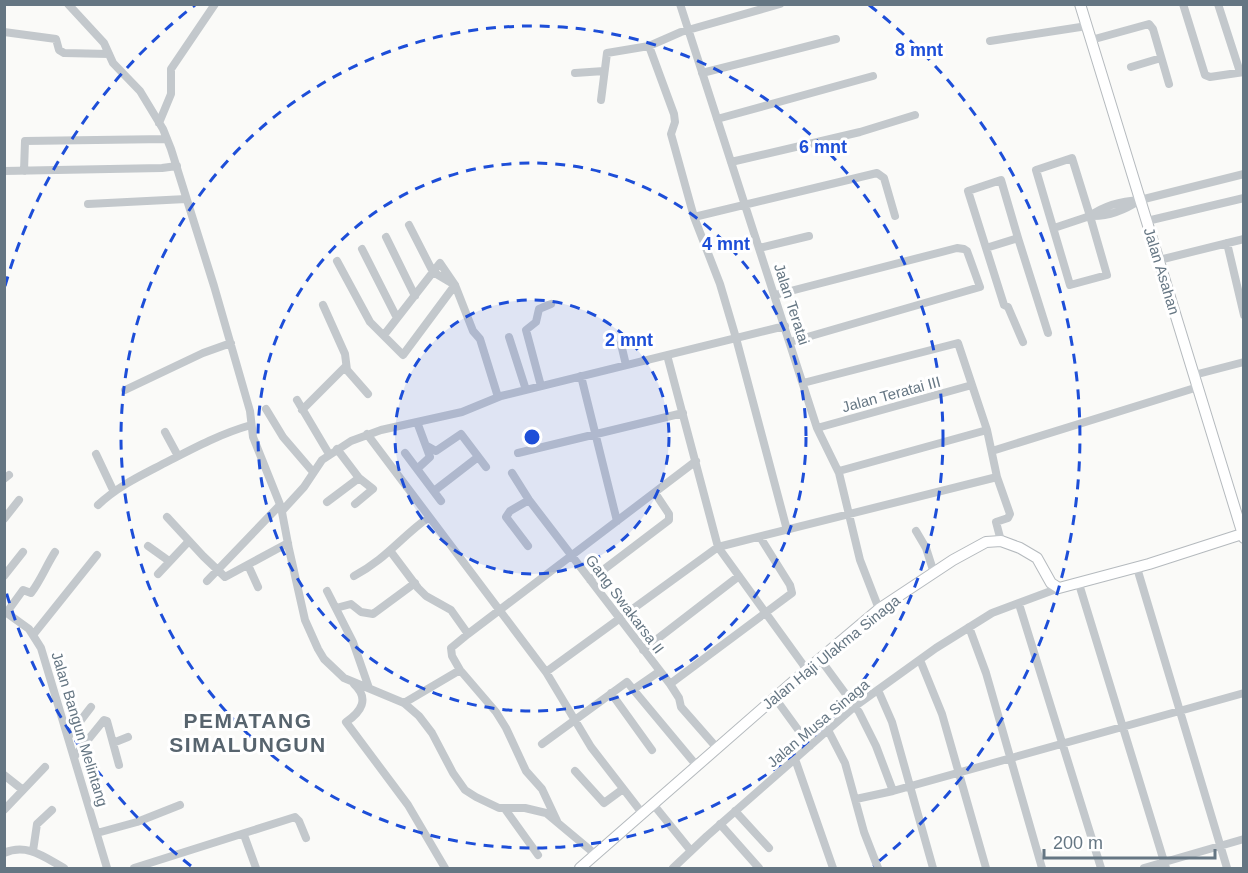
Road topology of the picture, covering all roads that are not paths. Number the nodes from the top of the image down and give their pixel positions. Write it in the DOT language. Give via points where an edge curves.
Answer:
graph roads {
  1 [pos="68,4"];
  2 [pos="215,4"];
  3 [pos="680,4"];
  4 [pos="780,4"];
  5 [pos="1080,4"];
  6 [pos="1183,4"];
  7 [pos="1218,4"];
  8 [pos="760,8"];
  9 [pos="1087,26"];
  10 [pos="688,30"];
  11 [pos="4,32"];
  12 [pos="836,39"];
  13 [pos="1091,40"];
  14 [pos="990,41"];
  15 [pos="649,46"];
  16 [pos="109,54"];
  17 [pos="1161,58"];
  18 [pos="1131,66"];
  19 [pos="604,71"];
  20 [pos="1242,72"];
  21 [pos="702,73"];
  22 [pos="575,74"];
  23 [pos="873,76"];
  24 [pos="1169,84"];
  25 [pos="601,100"];
  26 [pos="915,115"];
  27 [pos="717,119"];
  28 [pos="159,123"];
  29 [pos="167,139"];
  30 [pos="731,162"];
  31 [pos="177,166"];
  32 [pos="4,171"];
  33 [pos="24,171"];
  34 [pos="1244,174"];
  35 [pos="1244,198"];
  36 [pos="186,199"];
  37 [pos="1140,201"];
  38 [pos="88,204"];
  39 [pos="745,205"];
  40 [pos="895,216"];
  41 [pos="1090,216"];
  42 [pos="694,217"];
  43 [pos="1147,221"];
  44 [pos="409,225"];
  45 [pos="1054,228"];
  46 [pos="809,236"];
  47 [pos="386,237"];
  48 [pos="1018,238"];
  49 [pos="1244,239"];
  50 [pos="1227,243"];
  51 [pos="759,248"];
  52 [pos="986,248"];
  53 [pos="362,249"];
  54 [pos="1159,260"];
  55 [pos="337,261"];
  56 [pos="433,272"];
  57 [pos="455,285"];
  58 [pos="775,295"];
  59 [pos="415,296"];
  60 [pos="551,304"];
  61 [pos="323,305"];
  62 [pos="1244,315"];
  63 [pos="397,318"];
  64 [pos="784,326"];
  65 [pos="1048,333"];
  66 [pos="384,335"];
  67 [pos="509,337"];
  68 [pos="736,338"];
  69 [pos="790,342"];
  70 [pos="1023,342"];
  71 [pos="231,343"];
  72 [pos="621,344"];
  73 [pos="667,355"];
  74 [pos="1244,362"];
  75 [pos="626,365"];
  76 [pos="346,366"];
  77 [pos="1194,375"];
  78 [pos="581,376"];
  79 [pos="803,383"];
  80 [pos="972,385"];
  81 [pos="541,386"];
  82 [pos="1198,387"];
  83 [pos="125,390"];
  84 [pos="526,390"];
  85 [pos="368,394"];
  86 [pos="498,397"];
  87 [pos="297,400"];
  88 [pos="266,409"];
  89 [pos="302,410"];
  90 [pos="682,413"];
  91 [pos="417,422"];
  92 [pos="251,425"];
  93 [pos="817,428"];
  94 [pos="987,430"];
  95 [pos="165,432"];
  96 [pos="368,434"];
  97 [pos="595,434"];
  98 [pos="428,446"];
  99 [pos="333,451"];
  100 [pos="992,452"];
  101 [pos="405,453"];
  102 [pos="518,453"];
  103 [pos="96,454"];
  104 [pos="178,456"];
  105 [pos="478,457"];
  106 [pos="696,461"];
  107 [pos="486,467"];
  108 [pos="417,469"];
  109 [pos="838,471"];
  110 [pos="313,472"];
  111 [pos="512,474"];
  112 [pos="997,477"];
  113 [pos="359,478"];
  114 [pos="113,490"];
  115 [pos="434,491"];
  116 [pos="655,493"];
  117 [pos="19,500"];
  118 [pos="529,500"];
  119 [pos="441,501"];
  120 [pos="327,502"];
  121 [pos="356,504"];
  122 [pos="98,505"];
  123 [pos="281,508"];
  124 [pos="849,515"];
  125 [pos="429,516"];
  126 [pos="167,517"];
  127 [pos="4,519"];
  128 [pos="617,521"];
  129 [pos="787,530"];
  130 [pos="916,531"];
  131 [pos="1243,536"];
  132 [pos="759,537"];
  133 [pos="189,540"];
  134 [pos="1001,541"];
  135 [pos="288,543"];
  136 [pos="148,546"];
  137 [pos="528,546"];
  138 [pos="718,547"];
  139 [pos="23,552"];
  140 [pos="55,552"];
  141 [pos="390,552"];
  142 [pos="97,555"];
  143 [pos="572,555"];
  144 [pos="169,561"];
  145 [pos="248,565"];
  146 [pos="1137,568"];
  147 [pos="217,570"];
  148 [pos="934,573"];
  149 [pos="158,574"];
  150 [pos="4,576"];
  151 [pos="354,576"];
  152 [pos="739,576"];
  153 [pos="590,580"];
  154 [pos="207,581"];
  155 [pos="415,583"];
  156 [pos="1079,584"];
  157 [pos="258,587"];
  158 [pos="1059,588"];
  159 [pos="327,591"];
  160 [pos="1019,604"];
  161 [pos="336,608"];
  162 [pos="879,609"];
  163 [pos="500,610"];
  164 [pos="6,612"];
  165 [pos="766,613"];
  166 [pos="619,618"];
  167 [pos="969,627"];
  168 [pos="468,634"];
  169 [pos="33,635"];
  170 [pos="644,650"];
  171 [pos="820,659"];
  172 [pos="920,660"];
  173 [pos="460,670"];
  174 [pos="807,670"];
  175 [pos="660,671"];
  176 [pos="546,672"];
  177 [pos="352,683"];
  178 [pos="670,684"];
  179 [pos="369,688"];
  180 [pos="634,689"];
  181 [pos="878,690"];
  182 [pos="611,693"];
  183 [pos="1244,693"];
  184 [pos="775,698"];
  185 [pos="404,703"];
  186 [pos="91,707"];
  187 [pos="854,707"];
  188 [pos="1180,711"];
  189 [pos="574,719"];
  190 [pos="1123,727"];
  191 [pos="828,730"];
  192 [pos="68,737"];
  193 [pos="128,737"];
  194 [pos="113,743"];
  195 [pos="542,744"];
  196 [pos="1062,744"];
  197 [pos="810,746"];
  198 [pos="717,748"];
  199 [pos="652,750"];
  200 [pos="74,757"];
  201 [pos="795,759"];
  202 [pos="1010,759"];
  203 [pos="118,765"];
  204 [pos="697,766"];
  205 [pos="45,767"];
  206 [pos="575,771"];
  207 [pos="958,773"];
  208 [pos="4,775"];
  209 [pos="910,787"];
  210 [pos="23,789"];
  211 [pos="623,789"];
  212 [pos="893,791"];
  213 [pos="856,799"];
  214 [pos="653,804"];
  215 [pos="180,805"];
  216 [pos="505,809"];
  217 [pos="4,810"];
  218 [pos="52,810"];
  219 [pos="735,811"];
  220 [pos="642,813"];
  221 [pos="558,822"];
  222 [pos="720,824"];
  223 [pos="97,833"];
  224 [pos="244,835"];
  225 [pos="306,838"];
  226 [pos="1244,839"];
  227 [pos="1221,846"];
  228 [pos="769,848"];
  229 [pos="33,851"];
  230 [pos="692,851"];
  231 [pos="4,853"];
  232 [pos="595,854"];
  233 [pos="538,855"];
  234 [pos="1165,866"];
  235 [pos="64,868"];
  236 [pos="107,868"];
  237 [pos="134,868"];
  238 [pos="256,868"];
  239 [pos="445,868"];
  240 [pos="580,868"];
  241 [pos="673,868"];
  242 [pos="759,868"];
  243 [pos="832,868"];
  244 [pos="878,868"];
  245 [pos="933,868"];
  246 [pos="986,868"];
  247 [pos="1042,868"];
  248 [pos="1101,868"];
  249 [pos="1144,868"];
  250 [pos="1227,868"];
  1 -- 16 [label="street" via="104,43"];
  2 -- 28 [label="street" via="171,69 171,94"];
  3 -- 10 [label="street, Jalan Teratai"];
  4 -- 8 [label="street"];
  5 -- 9 [label="main road, Jalan Asahan"];
  6 -- 20 [label="street" via="1205,75"];
  7 -- 20 [label="street"];
  8 -- 10 [label="street"];
  9 -- 13 [label="main road, Jalan Asahan"];
  9 -- 14 [label="street"];
  10 -- 15 [label="street"];
  10 -- 21 [label="street, Jalan Teratai"];
  11 -- 16 [label="street" via="56,39 64,53"];
  12 -- 21 [label="street"];
  13 -- 17 [label="street" via="1149,24"];
  13 -- 37 [label="main road, Jalan Asahan"];
  15 -- 19 [label="street" via="607,53"];
  15 -- 42 [label="street" via="675,117 671,134"];
  16 -- 28 [label="street" via="140,90"];
  17 -- 18 [label="street"];
  17 -- 24 [label="street"];
  19 -- 22 [label="street"];
  19 -- 25 [label="street"];
  21 -- 27 [label="street, Jalan Teratai"];
  23 -- 27 [label="street"];
  26 -- 30 [label="street"];
  27 -- 30 [label="street, Jalan Teratai"];
  28 -- 29 [label="street"];
  29 -- 31 [label="street"];
  29 -- 33 [label="street" via="25,141"];
  30 -- 39 [label="street, Jalan Teratai"];
  31 -- 33 [label="street"];
  31 -- 36 [label="street"];
  32 -- 33 [label="street"];
  34 -- 37 [label="street"];
  35 -- 43 [label="street"];
  36 -- 38 [label="street"];
  36 -- 71 [label="street"];
  37 -- 41 [label="street" via="1127,209"];
  37 -- 43 [label="main road, Jalan Asahan"];
  39 -- 40 [label="street" via="877,173 884,178"];
  39 -- 42 [label="street"];
  39 -- 51 [label="street, Jalan Teratai"];
  41 -- 45 [label="street"];
  41 -- 45 [label="street" via="1107,275 1070,285"];
  41 -- 45 [label="street" via="1072,158 1036,170"];
  42 -- 68 [label="street"];
  43 -- 54 [label="main road, Jalan Asahan"];
  44 -- 56 [label="street"];
  46 -- 51 [label="street"];
  47 -- 59 [label="street"];
  48 -- 52 [label="street"];
  48 -- 52 [label="street" via="1001,180 968,191"];
  48 -- 65 [label="street"];
  49 -- 50 [label="street"];
  50 -- 54 [label="street"];
  50 -- 62 [label="street"];
  51 -- 58 [label="street, Jalan Teratai"];
  52 -- 70 [label="street" via="1004,305"];
  53 -- 63 [label="street"];
  54 -- 77 [label="main road, Jalan Asahan"];
  55 -- 66 [label="street" via="370,322"];
  56 -- 57 [label="street"];
  56 -- 59 [label="street"];
  57 -- 66 [label="street" via="403,355"];
  57 -- 86 [label="street" via="480,339"];
  58 -- 64 [label="street, Jalan Teratai"];
  58 -- 69 [label="street" via="961,248 969,255 980,287"];
  59 -- 63 [label="street"];
  60 -- 81 [label="street" via="539,309 536,322 526,330"];
  61 -- 76 [label="street" via="345,354"];
  63 -- 66 [label="street"];
  64 -- 68 [label="street"];
  64 -- 69 [label="street, Jalan Teratai"];
  67 -- 84 [label="street"];
  68 -- 73 [label="street"];
  68 -- 129 [label="street"];
  69 -- 79 [label="street, Jalan Teratai"];
  71 -- 83 [label="street"];
  71 -- 92 [label="street"];
  72 -- 75 [label="street"];
  73 -- 75 [label="street"];
  73 -- 90 [label="street"];
  74 -- 77 [label="street"];
  75 -- 78 [label="street"];
  76 -- 85 [label="street"];
  76 -- 89 [label="street"];
  77 -- 82 [label="main road, Jalan Asahan"];
  78 -- 81 [label="street"];
  78 -- 97 [label="street"];
  79 -- 80 [label="street" via="958,343"];
  79 -- 93 [label="street, Jalan Teratai"];
  80 -- 93 [label="street, Jalan Teratai III"];
  80 -- 94 [label="street"];
  81 -- 84 [label="street"];
  82 -- 100 [label="street"];
  82 -- 131 [label="main road, Jalan Asahan"];
  84 -- 86 [label="street"];
  86 -- 91 [label="street" via="462,412"];
  87 -- 89 [label="street"];
  88 -- 110 [label="street"];
  89 -- 99 [label="street"];
  90 -- 97 [label="street"];
  90 -- 106 [label="street"];
  91 -- 96 [label="street"];
  91 -- 98 [label="street"];
  92 -- 104 [label="street"];
  92 -- 123 [label="street" via="258,454"];
  93 -- 109 [label="street, Jalan Teratai"];
  94 -- 100 [label="street"];
  94 -- 109 [label="street"];
  95 -- 104 [label="street"];
  96 -- 99 [label="street"];
  96 -- 125 [label="street"];
  97 -- 102 [label="street"];
  97 -- 128 [label="street"];
  98 -- 105 [label="street" via="436,451 461,434"];
  98 -- 108 [label="street" via="430,457"];
  99 -- 110 [label="street"];
  99 -- 113 [label="street"];
  100 -- 112 [label="street"];
  101 -- 108 [label="street"];
  103 -- 114 [label="street"];
  104 -- 114 [label="street"];
  105 -- 107 [label="street"];
  105 -- 115 [label="street"];
  106 -- 116 [label="street"];
  106 -- 138 [label="street"];
  108 -- 115 [label="street"];
  109 -- 124 [label="street, Jalan Teratai"];
  110 -- 123 [label="street" via="304,487"];
  111 -- 118 [label="street, Gang Swakarsa II"];
  112 -- 124 [label="street"];
  112 -- 134 [label="street" via="1011,516 996,522"];
  113 -- 120 [label="street"];
  113 -- 121 [label="street" via="374,489"];
  114 -- 122 [label="street"];
  115 -- 119 [label="street"];
  116 -- 128 [label="street"];
  116 -- 153 [label="street" via="669,520"];
  117 -- 127 [label="street"];
  118 -- 137 [label="street" via="506,517"];
  118 -- 143 [label="street, Gang Swakarsa II"];
  123 -- 135 [label="street"];
  123 -- 147 [label="street"];
  124 -- 129 [label="street"];
  124 -- 162 [label="street, Jalan Teratai"];
  125 -- 141 [label="street"];
  125 -- 163 [label="street"];
  126 -- 133 [label="street"];
  128 -- 143 [label="street"];
  129 -- 132 [label="street"];
  130 -- 148 [label="street"];
  131 -- 146 [label="main road"];
  132 -- 138 [label="street"];
  132 -- 165 [label="street" via="793,591"];
  133 -- 144 [label="street"];
  133 -- 147 [label="street"];
  134 -- 148 [label="main road, Jalan Haji Ulakma Sinaga" via="978,546"];
  134 -- 158 [label="main road" via="1037,558 1051,583"];
  135 -- 145 [label="street"];
  135 -- 177 [label="street" via="311,635 324,659"];
  136 -- 144 [label="street"];
  138 -- 152 [label="street"];
  138 -- 166 [label="street"];
  139 -- 150 [label="street"];
  140 -- 164 [label="street" via="31,593 23,590"];
  141 -- 151 [label="street"];
  141 -- 155 [label="street"];
  142 -- 169 [label="street"];
  143 -- 153 [label="street, Gang Swakarsa II"];
  143 -- 163 [label="street"];
  144 -- 149 [label="street"];
  145 -- 147 [label="street" via="225,577"];
  145 -- 157 [label="street"];
  146 -- 156 [label="main road"];
  146 -- 188 [label="street"];
  147 -- 154 [label="street"];
  148 -- 162 [label="main road, Jalan Haji Ulakma Sinaga"];
  152 -- 165 [label="street"];
  152 -- 170 [label="street"];
  153 -- 166 [label="street, Gang Swakarsa II"];
  155 -- 161 [label="street" via="373,614 361,612 351,604"];
  155 -- 168 [label="street" via="426,596 450,610"];
  156 -- 158 [label="main road"];
  156 -- 190 [label="street"];
  158 -- 160 [label="street, Jalan Musa Sinaga"];
  159 -- 161 [label="street"];
  160 -- 167 [label="street, Jalan Musa Sinaga" via="992,613"];
  160 -- 196 [label="street"];
  161 -- 179 [label="street"];
  162 -- 171 [label="main road, Jalan Haji Ulakma Sinaga"];
  163 -- 168 [label="street"];
  163 -- 176 [label="street"];
  164 -- 169 [label="street, Jalan Bangun Melintang"];
  165 -- 174 [label="street"];
  165 -- 178 [label="street"];
  166 -- 170 [label="street, Gang Swakarsa II"];
  166 -- 176 [label="street"];
  167 -- 172 [label="street, Jalan Musa Sinaga"];
  167 -- 202 [label="street"];
  168 -- 173 [label="street" via="450,651"];
  169 -- 192 [label="street, Jalan Bangun Melintang" via="41,648"];
  170 -- 175 [label="street, Gang Swakarsa II"];
  171 -- 174 [label="main road, Jalan Haji Ulakma Sinaga"];
  171 -- 187 [label="street"];
  172 -- 181 [label="street, Jalan Musa Sinaga"];
  172 -- 207 [label="street" via="940,707"];
  173 -- 185 [label="street"];
  173 -- 221 [label="street" via="496,712"];
  174 -- 184 [label="main road, Jalan Haji Ulakma Sinaga"];
  175 -- 178 [label="street, Gang Swakarsa II"];
  175 -- 180 [label="street"];
  176 -- 189 [label="street"];
  177 -- 179 [label="street"];
  177 -- 239 [label="street" via="361,694 362,706 346,722 408,805"];
  178 -- 198 [label="street, Gang Swakarsa II" via="681,707"];
  179 -- 185 [label="street"];
  180 -- 182 [label="street" via="627,682"];
  180 -- 204 [label="street"];
  181 -- 187 [label="street, Jalan Musa Sinaga"];
  181 -- 209 [label="street" via="892,722"];
  182 -- 189 [label="street"];
  182 -- 199 [label="street"];
  183 -- 188 [label="street"];
  184 -- 197 [label="street"];
  184 -- 198 [label="main road, Jalan Haji Ulakma Sinaga"];
  185 -- 216 [label="street" via="426,725 465,790"];
  186 -- 192 [label="street"];
  187 -- 191 [label="street, Jalan Musa Sinaga"];
  187 -- 212 [label="street"];
  188 -- 190 [label="street"];
  188 -- 227 [label="street"];
  189 -- 195 [label="street"];
  189 -- 211 [label="street"];
  190 -- 196 [label="street"];
  190 -- 234 [label="street"];
  191 -- 197 [label="street, Jalan Musa Sinaga"];
  191 -- 213 [label="street" via="841,753"];
  192 -- 200 [label="street, Jalan Bangun Melintang"];
  193 -- 194 [label="street"];
  194 -- 200 [label="street" via="107,721 103,720"];
  194 -- 203 [label="street"];
  196 -- 202 [label="street"];
  196 -- 248 [label="street"];
  197 -- 201 [label="street, Jalan Musa Sinaga"];
  198 -- 204 [label="main road, Jalan Haji Ulakma Sinaga"];
  200 -- 223 [label="street, Jalan Bangun Melintang"];
  201 -- 219 [label="street, Jalan Musa Sinaga"];
  201 -- 243 [label="street"];
  202 -- 207 [label="street"];
  202 -- 247 [label="street"];
  204 -- 214 [label="main road, Jalan Haji Ulakma Sinaga"];
  205 -- 210 [label="street"];
  206 -- 211 [label="street" via="603,803"];
  207 -- 209 [label="street"];
  207 -- 246 [label="street"];
  208 -- 210 [label="street"];
  209 -- 212 [label="street"];
  209 -- 245 [label="street"];
  210 -- 217 [label="street"];
  211 -- 220 [label="street"];
  212 -- 213 [label="street"];
  213 -- 244 [label="street"];
  214 -- 220 [label="main road, Jalan Haji Ulakma Sinaga"];
  214 -- 230 [label="street"];
  215 -- 223 [label="street"];
  216 -- 221 [label="street" via="537,810"];
  216 -- 233 [label="street"];
  218 -- 229 [label="street" via="37,824"];
  219 -- 222 [label="street, Jalan Musa Sinaga"];
  219 -- 228 [label="street"];
  220 -- 232 [label="main road, Jalan Haji Ulakma Sinaga"];
  221 -- 232 [label="street"];
  222 -- 230 [label="street, Jalan Musa Sinaga"];
  222 -- 242 [label="street"];
  223 -- 236 [label="street, Jalan Bangun Melintang"];
  224 -- 225 [label="street" via="295,817"];
  224 -- 237 [label="street"];
  224 -- 238 [label="street"];
  226 -- 227 [label="street"];
  227 -- 234 [label="street"];
  227 -- 250 [label="street"];
  229 -- 231 [label="street" via="20,848"];
  229 -- 235 [label="street"];
  230 -- 241 [label="street, Jalan Musa Sinaga"];
  232 -- 240 [label="main road, Jalan Haji Ulakma Sinaga"];
  234 -- 249 [label="street"];
}
